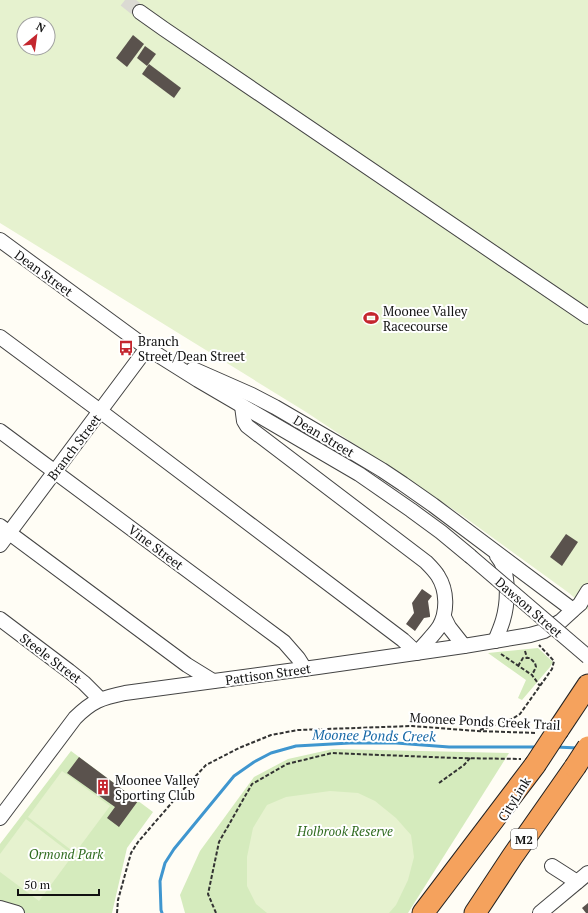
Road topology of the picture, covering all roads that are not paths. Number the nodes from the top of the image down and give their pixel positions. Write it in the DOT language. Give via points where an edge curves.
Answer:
graph roads {
  1 [pos="140,12"];
  2 [pos="0,240"];
  3 [pos="588,316"];
  4 [pos="0,337"];
  5 [pos="147,348"];
  6 [pos="242,406"];
  7 [pos="100,411"];
  8 [pos="0,431"];
  9 [pos="55,472"];
  10 [pos="5,529"];
  11 [pos="0,545"];
  12 [pos="488,547"];
  13 [pos="470,556"];
  14 [pos="588,591"];
  15 [pos="577,607"];
  16 [pos="444,617"];
  17 [pos="0,619"];
  18 [pos="495,641"];
  19 [pos="464,646"];
  20 [pos="417,653"];
  21 [pos="588,657"];
  22 [pos="305,668"];
  23 [pos="213,681"];
  24 [pos="588,685"];
  25 [pos="100,699"];
  26 [pos="588,747"];
  27 [pos="535,765"];
  28 [pos="0,817"];
  29 [pos="512,856"];
  30 [pos="552,866"];
  31 [pos="582,877"];
  32 [pos="0,908"];
  33 [pos="17,913"];
  34 [pos="423,913"];
  35 [pos="440,913"];
  36 [pos="475,913"];
  37 [pos="484,913"];
  38 [pos="540,913"];
  1 -- 3 [label="street"];
  2 -- 5 [label="street, Dean Street"];
  4 -- 7 [label="street"];
  5 -- 6 [label="street, Dean Street"];
  5 -- 7 [label="street, Branch Street"];
  5 -- 12 [label="street, Dean Street" via="252,394 353,452 403,484"];
  6 -- 13 [label="street, Dean Street" via="359,474 441,532"];
  6 -- 16 [label="street" via="247,426 426,562 438,576 442,586 446,607"];
  7 -- 9 [label="street, Branch Street"];
  7 -- 20 [label="street"];
  8 -- 9 [label="street, Vine Street"];
  9 -- 10 [label="street, Branch Street"];
  9 -- 22 [label="street, Vine Street" via="284,642"];
  10 -- 11 [label="street, Branch Street"];
  10 -- 23 [label="street" via="187,665"];
  12 -- 15 [label="street, Dean Street"];
  12 -- 18 [label="street, Dean Street" via="500,559 506,583 506,607"];
  13 -- 21 [label="street, Dawson Street, bridge"];
  14 -- 15 [label="street, Pattison Street"];
  15 -- 18 [label="street, Pattison Street" via="562,621 544,631"];
  16 -- 19 [label="street"];
  16 -- 20 [label="street" via="434,634"];
  17 -- 25 [label="street, Steele Street" via="84,683"];
  18 -- 19 [label="street, Pattison Street"];
  19 -- 20 [label="street, Pattison Street"];
  20 -- 22 [label="street, Pattison Street"];
  22 -- 23 [label="street, Pattison Street"];
  23 -- 25 [label="street, Pattison Street"];
  24 -- 27 [label="highway, CityLink / M2, bridge" via="550,732"];
  25 -- 28 [label="street, Pattison Street" via="83,709 75,718"];
  26 -- 29 [label="highway, M2, bridge"];
  27 -- 34 [label="highway"];
  27 -- 35 [label="highway, CityLink / M2"];
  29 -- 36 [label="highway, M2"];
  29 -- 37 [label="highway"];
  30 -- 31 [label="street"];
  31 -- 38 [label="street"];
  32 -- 33 [label="street"];
}
